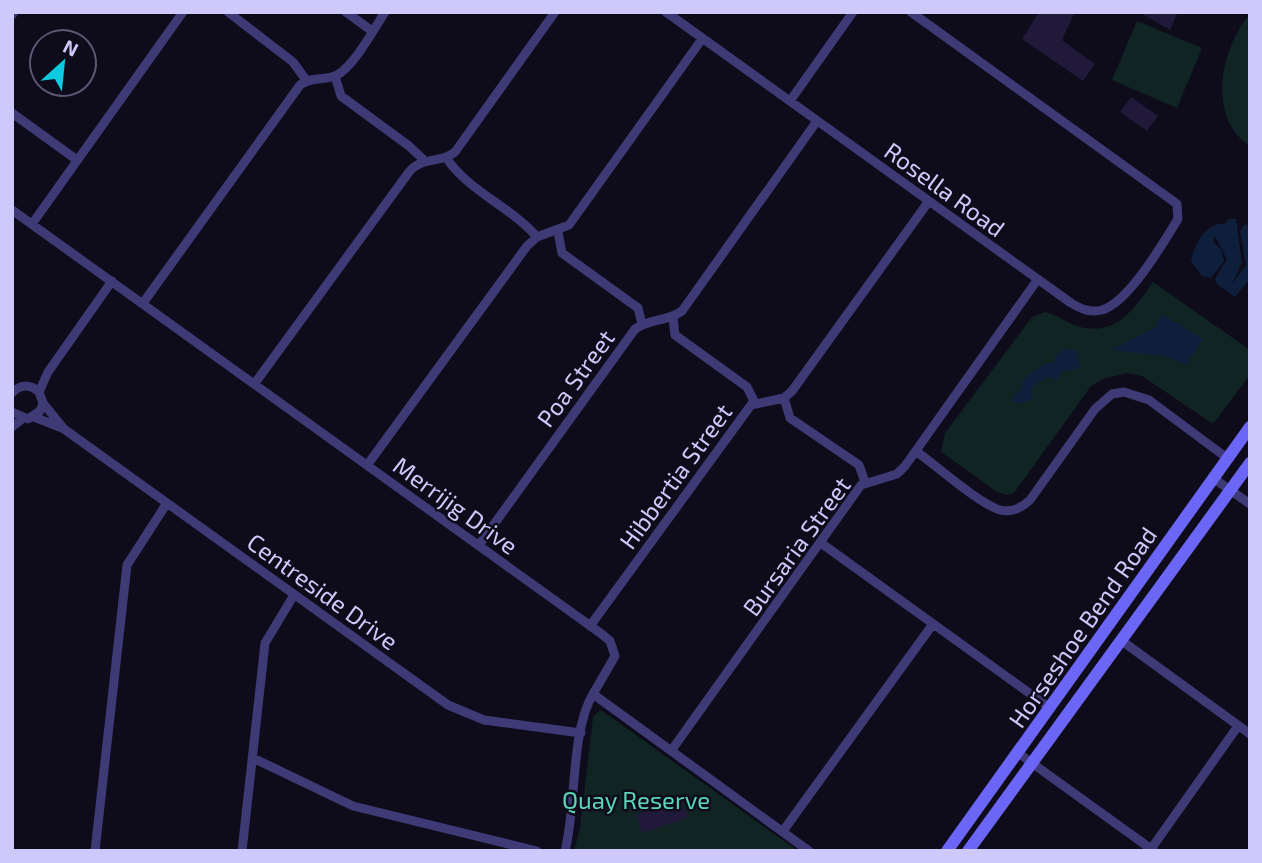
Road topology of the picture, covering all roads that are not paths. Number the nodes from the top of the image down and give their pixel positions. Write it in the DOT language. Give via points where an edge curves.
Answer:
graph roads {
  1 [pos="183,12"];
  2 [pos="228,12"];
  3 [pos="346,12"];
  4 [pos="385,12"];
  5 [pos="555,12"];
  6 [pos="666,12"];
  7 [pos="853,12"];
  8 [pos="911,12"];
  9 [pos="372,31"];
  10 [pos="702,39"];
  11 [pos="335,76"];
  12 [pos="306,80"];
  13 [pos="790,101"];
  14 [pos="12,113"];
  15 [pos="817,121"];
  16 [pos="447,159"];
  17 [pos="77,160"];
  18 [pos="424,160"];
  19 [pos="929,201"];
  20 [pos="12,210"];
  21 [pos="32,224"];
  22 [pos="558,232"];
  23 [pos="537,237"];
  24 [pos="1038,279"];
  25 [pos="112,281"];
  26 [pos="143,303"];
  27 [pos="673,318"];
  28 [pos="642,324"];
  29 [pos="48,372"];
  30 [pos="255,383"];
  31 [pos="21,385"];
  32 [pos="39,392"];
  33 [pos="12,393"];
  34 [pos="783,398"];
  35 [pos="43,403"];
  36 [pos="755,403"];
  37 [pos="12,412"];
  38 [pos="34,417"];
  39 [pos="22,419"];
  40 [pos="12,426"];
  41 [pos="1250,427"];
  42 [pos="64,429"];
  43 [pos="917,452"];
  44 [pos="1227,458"];
  45 [pos="368,464"];
  46 [pos="1250,464"];
  47 [pos="1213,478"];
  48 [pos="865,482"];
  49 [pos="1230,491"];
  50 [pos="167,503"];
  51 [pos="1250,504"];
  52 [pos="821,543"];
  53 [pos="479,545"];
  54 [pos="294,595"];
  55 [pos="933,624"];
  56 [pos="590,626"];
  57 [pos="1122,641"];
  58 [pos="593,694"];
  59 [pos="1050,708"];
  60 [pos="1238,726"];
  61 [pos="581,733"];
  62 [pos="1250,734"];
  63 [pos="671,751"];
  64 [pos="1018,753"];
  65 [pos="253,758"];
  66 [pos="1033,764"];
  67 [pos="783,831"];
  68 [pos="1152,850"];
  69 [pos="95,851"];
  70 [pos="242,851"];
  71 [pos="537,851"];
  72 [pos="565,851"];
  73 [pos="810,851"];
  74 [pos="947,851"];
  75 [pos="968,851"];
  1 -- 17 [label="street"];
  2 -- 12 [label="street" via="293,62"];
  3 -- 9 [label="street"];
  4 -- 9 [label="street"];
  5 -- 16 [label="street"];
  6 -- 10 [label="street, Rosella Road"];
  7 -- 13 [label="street"];
  8 -- 24 [label="street, Rosella Road" via="1174,200 1180,211 1136,279 1111,306 1082,309"];
  9 -- 11 [label="street"];
  10 -- 13 [label="street, Rosella Road"];
  10 -- 22 [label="street" via="569,225"];
  11 -- 12 [label="street"];
  11 -- 18 [label="street" via="341,96"];
  12 -- 26 [label="street"];
  13 -- 15 [label="street, Rosella Road"];
  14 -- 17 [label="street"];
  15 -- 19 [label="street, Rosella Road"];
  15 -- 27 [label="street"];
  16 -- 18 [label="street"];
  16 -- 23 [label="street" via="457,173 524,222"];
  17 -- 21 [label="street"];
  18 -- 30 [label="street" via="409,172"];
  19 -- 24 [label="street, Rosella Road"];
  19 -- 34 [label="street"];
  20 -- 21 [label="street, Merrijig Drive"];
  21 -- 25 [label="street, Merrijig Drive"];
  22 -- 23 [label="street"];
  22 -- 28 [label="street" via="562,253 638,308"];
  23 -- 45 [label="street"];
  24 -- 43 [label="street, Bursaria Street"];
  25 -- 26 [label="street, Merrijig Drive"];
  25 -- 29 [label="street"];
  26 -- 30 [label="street, Merrijig Drive"];
  27 -- 28 [label="street, Poa Street"];
  27 -- 36 [label="street" via="675,335 747,387"];
  28 -- 53 [label="street, Poa Street"];
  29 -- 31 [label="street"];
  29 -- 32 [label="street"];
  30 -- 45 [label="street, Merrijig Drive"];
  31 -- 32 [label="street"];
  31 -- 33 [label="street"];
  32 -- 35 [label="street, Centreside Drive"];
  34 -- 36 [label="street, Hibbertia Street"];
  34 -- 48 [label="street" via="790,418 859,466"];
  35 -- 38 [label="street"];
  35 -- 42 [label="street, Centreside Drive"];
  36 -- 56 [label="street, Hibbertia Street"];
  37 -- 39 [label="street"];
  38 -- 39 [label="street"];
  38 -- 42 [label="street, Centreside Drive"];
  39 -- 40 [label="street"];
  41 -- 44 [label="street, Horseshoe Bend Road"];
  42 -- 50 [label="street, Centreside Drive"];
  43 -- 44 [label="street" via="990,505 1012,511 1030,500 1102,401 1124,392 1149,400"];
  43 -- 48 [label="street, Bursaria Street" via="897,474"];
  44 -- 47 [label="street, Horseshoe Bend Road"];
  45 -- 53 [label="street, Merrijig Drive"];
  46 -- 49 [label="street, Horseshoe Bend Road"];
  47 -- 49 [label="street"];
  47 -- 59 [label="street, Horseshoe Bend Road"];
  48 -- 52 [label="street, Bursaria Street"];
  49 -- 51 [label="street"];
  49 -- 57 [label="street, Horseshoe Bend Road"];
  50 -- 54 [label="street, Centreside Drive"];
  50 -- 69 [label="street" via="127,565"];
  52 -- 55 [label="street"];
  52 -- 63 [label="street, Bursaria Street"];
  53 -- 56 [label="street, Merrijig Drive"];
  54 -- 61 [label="street, Centreside Drive" via="463,713"];
  54 -- 65 [label="street" via="265,643"];
  55 -- 59 [label="street"];
  55 -- 67 [label="street"];
  56 -- 58 [label="street, Merrijig Drive" via="610,641 615,656"];
  57 -- 60 [label="street"];
  57 -- 66 [label="street, Horseshoe Bend Road"];
  58 -- 61 [label="street, Merrijig Drive" via="585,708"];
  58 -- 63 [label="street"];
  59 -- 64 [label="street, Horseshoe Bend Road"];
  60 -- 62 [label="street"];
  60 -- 68 [label="street"];
  61 -- 72 [label="street, Merrijig Drive"];
  63 -- 67 [label="street"];
  64 -- 66 [label="street"];
  64 -- 74 [label="street, Horseshoe Bend Road"];
  65 -- 70 [label="street"];
  65 -- 71 [label="street" via="354,806"];
  66 -- 68 [label="street"];
  66 -- 75 [label="street, Horseshoe Bend Road"];
  67 -- 73 [label="street"];
}
